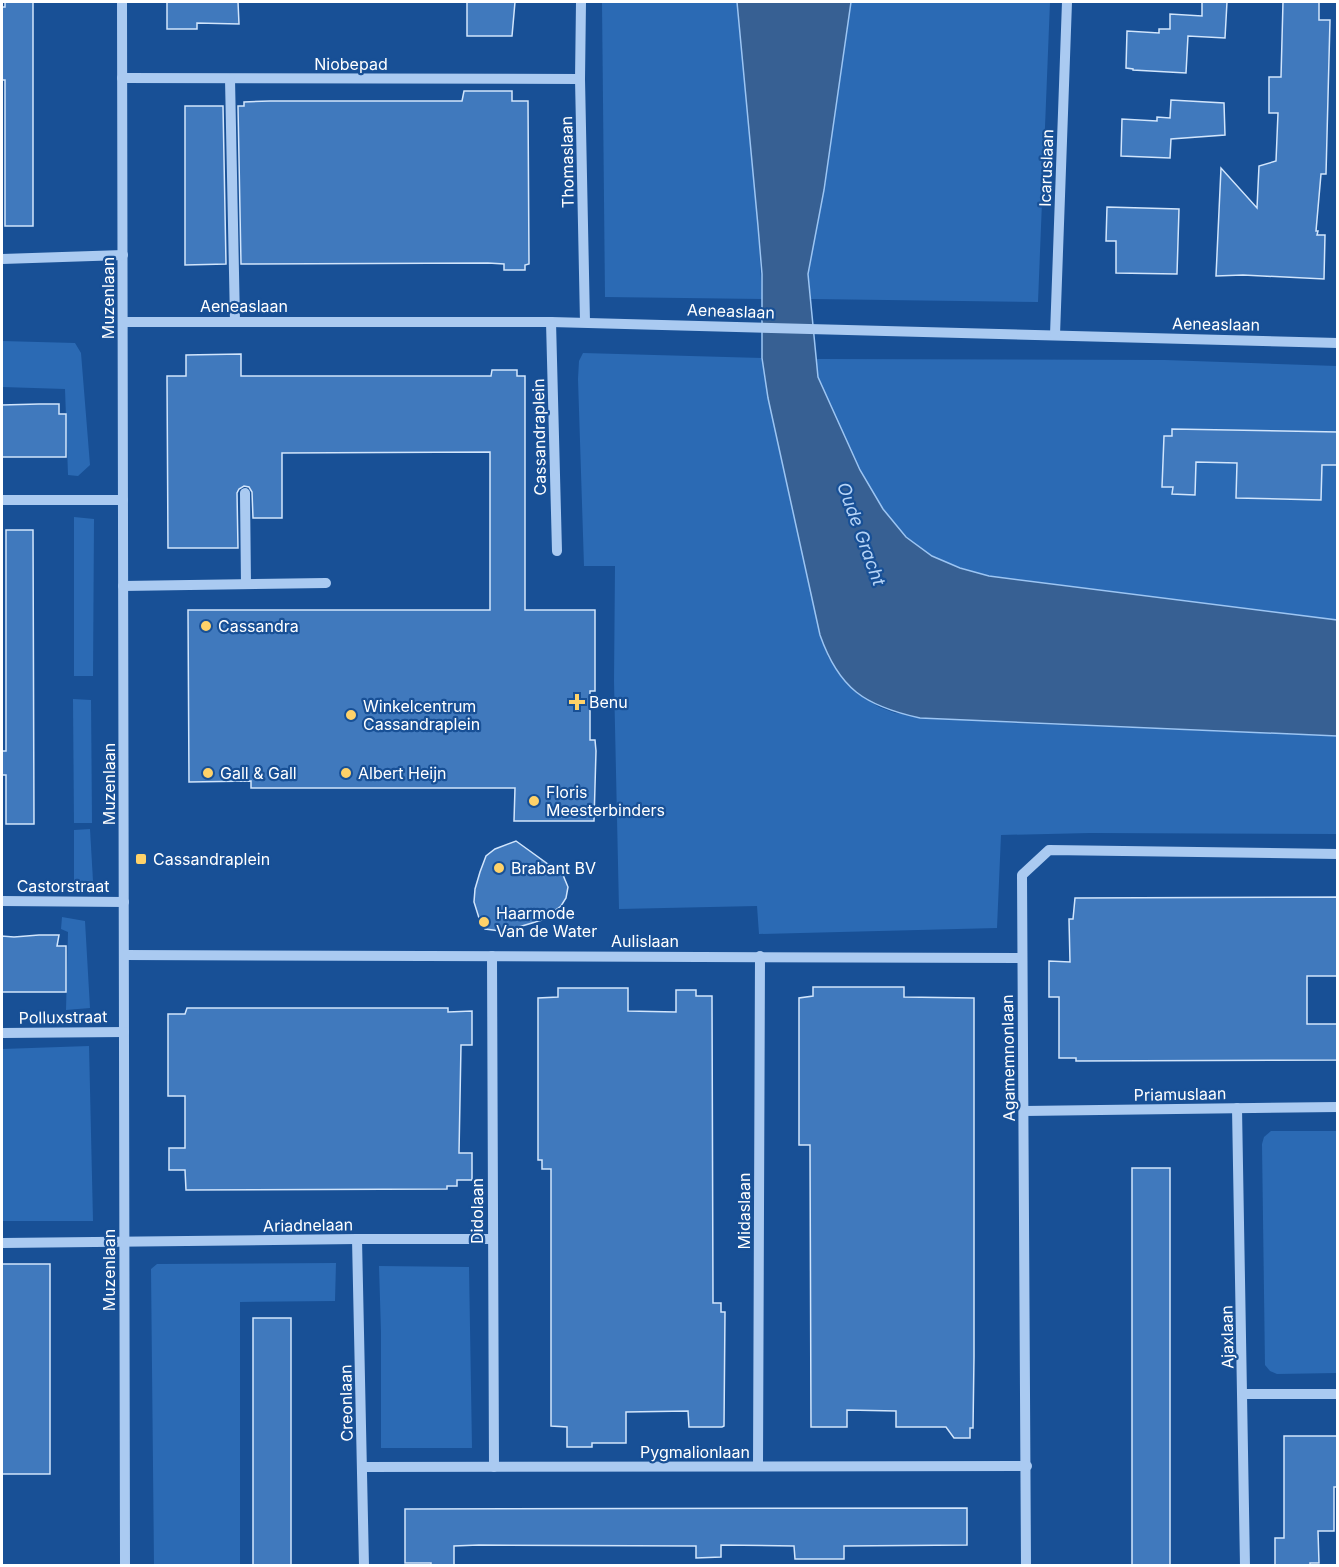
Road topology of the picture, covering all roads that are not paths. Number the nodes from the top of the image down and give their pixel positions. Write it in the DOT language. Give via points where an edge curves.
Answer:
graph roads {
  1 [pos="122,2"];
  2 [pos="581,2"];
  3 [pos="1067,2"];
  4 [pos="123,78"];
  5 [pos="230,79"];
  6 [pos="580,79"];
  7 [pos="123,255"];
  8 [pos="2,259"];
  9 [pos="123,321"];
  10 [pos="235,321"];
  11 [pos="551,322"];
  12 [pos="585,322"];
  13 [pos="1055,335"];
  14 [pos="1338,343"];
  15 [pos="245,493"];
  16 [pos="2,500"];
  17 [pos="123,500"];
  18 [pos="557,551"];
  19 [pos="326,583"];
  20 [pos="246,584"];
  21 [pos="123,586"];
  22 [pos="1338,854"];
  23 [pos="2,901"];
  24 [pos="124,902"];
  25 [pos="124,955"];
  26 [pos="492,956"];
  27 [pos="760,956"];
  28 [pos="1022,958"];
  29 [pos="124,1032"];
  30 [pos="2,1033"];
  31 [pos="1338,1107"];
  32 [pos="1237,1108"];
  33 [pos="1024,1111"];
  34 [pos="357,1239"];
  35 [pos="492,1239"];
  36 [pos="2,1243"];
  37 [pos="124,1243"];
  38 [pos="1244,1394"];
  39 [pos="1338,1394"];
  40 [pos="758,1466"];
  41 [pos="1027,1466"];
  42 [pos="363,1467"];
  43 [pos="494,1467"];
  44 [pos="125,1566"];
  45 [pos="364,1566"];
  46 [pos="1026,1566"];
  47 [pos="1245,1566"];
  1 -- 4 [label="street, Muzenlaan"];
  2 -- 6 [label="street, Thomaslaan"];
  3 -- 13 [label="street, Icaruslaan"];
  4 -- 5 [label="street, Niobepad"];
  4 -- 7 [label="street, Muzenlaan"];
  5 -- 6 [label="street, Niobepad"];
  5 -- 10 [label="street"];
  6 -- 12 [label="street, Thomaslaan"];
  7 -- 8 [label="street"];
  7 -- 9 [label="street, Muzenlaan"];
  9 -- 10 [label="street, Aeneaslaan"];
  9 -- 17 [label="street, Muzenlaan"];
  10 -- 11 [label="street, Aeneaslaan"];
  11 -- 12 [label="street, Aeneaslaan"];
  11 -- 18 [label="street, Cassandraplein"];
  12 -- 13 [label="street, Aeneaslaan"];
  13 -- 14 [label="street, Aeneaslaan"];
  15 -- 20 [label="street"];
  16 -- 17 [label="street"];
  17 -- 21 [label="street, Muzenlaan"];
  19 -- 20 [label="street"];
  20 -- 21 [label="street"];
  21 -- 24 [label="street, Muzenlaan"];
  22 -- 28 [label="street, Agamemnonlaan" via="1049,850 1022,875"];
  23 -- 24 [label="street, Castorstraat"];
  24 -- 25 [label="street, Muzenlaan"];
  25 -- 26 [label="street, Aulislaan"];
  25 -- 29 [label="street, Muzenlaan"];
  26 -- 27 [label="street, Aulislaan"];
  26 -- 35 [label="street, Didolaan"];
  27 -- 28 [label="street, Aulislaan"];
  27 -- 40 [label="street, Midaslaan"];
  28 -- 33 [label="street, Agamemnonlaan"];
  29 -- 30 [label="street, Polluxstraat"];
  29 -- 37 [label="street, Muzenlaan"];
  31 -- 32 [label="street, Priamuslaan"];
  32 -- 33 [label="street, Priamuslaan"];
  32 -- 38 [label="street, Ajaxlaan"];
  33 -- 41 [label="street, Agamemnonlaan"];
  34 -- 35 [label="street, Ariadnelaan"];
  34 -- 37 [label="street, Ariadnelaan"];
  34 -- 42 [label="street, Creonlaan"];
  35 -- 43 [label="street, Didolaan"];
  36 -- 37 [label="street"];
  37 -- 44 [label="street, Muzenlaan"];
  38 -- 39 [label="street"];
  38 -- 47 [label="street, Ajaxlaan"];
  40 -- 41 [label="street, Pygmalionlaan"];
  40 -- 43 [label="street, Pygmalionlaan"];
  41 -- 46 [label="street, Agamemnonlaan"];
  42 -- 43 [label="street, Pygmalionlaan"];
  42 -- 45 [label="street, Creonlaan"];
}
